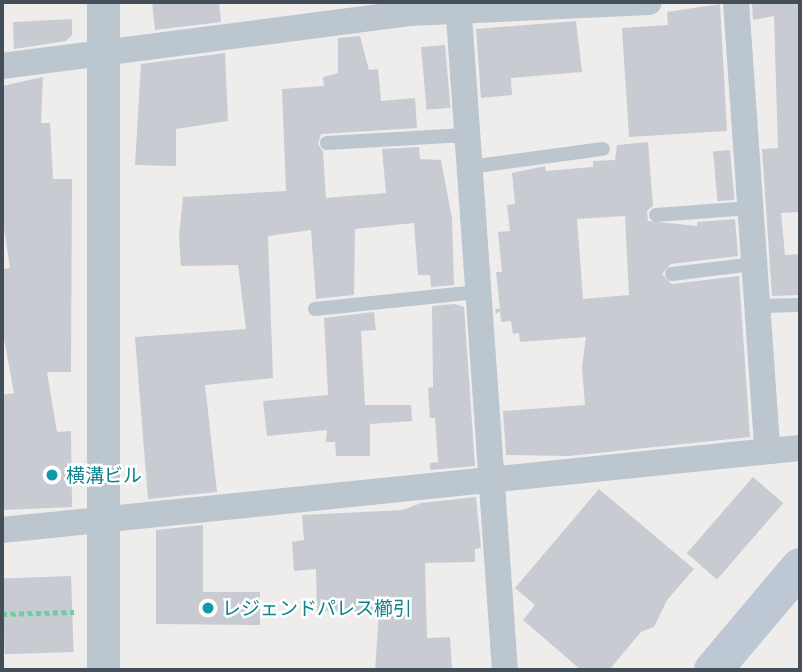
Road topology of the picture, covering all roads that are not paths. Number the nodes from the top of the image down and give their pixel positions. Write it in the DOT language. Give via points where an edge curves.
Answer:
graph roads {
  1 [pos="103,2"];
  2 [pos="642,2"];
  3 [pos="649,2"];
  4 [pos="736,2"];
  5 [pos="458,6"];
  6 [pos="103,53"];
  7 [pos="2,66"];
  8 [pos="466,135"];
  9 [pos="327,143"];
  10 [pos="603,149"];
  11 [pos="469,167"];
  12 [pos="750,208"];
  13 [pos="656,215"];
  14 [pos="754,264"];
  15 [pos="672,274"];
  16 [pos="477,292"];
  17 [pos="800,305"];
  18 [pos="757,306"];
  19 [pos="316,309"];
  20 [pos="800,448"];
  21 [pos="766,450"];
  22 [pos="489,480"];
  23 [pos="103,522"];
  24 [pos="2,530"];
  25 [pos="800,567"];
  26 [pos="103,670"];
  27 [pos="505,670"];
  28 [pos="713,670"];
  1 -- 6 [label="street"];
  2 -- 3 [label="street"];
  2 -- 5 [label="street"];
  4 -- 12 [label="street"];
  5 -- 6 [label="street"];
  5 -- 8 [label="street"];
  6 -- 7 [label="street"];
  6 -- 23 [label="street"];
  8 -- 9 [label="lane"];
  8 -- 11 [label="street"];
  10 -- 11 [label="lane"];
  11 -- 16 [label="street"];
  12 -- 13 [label="lane"];
  12 -- 14 [label="street"];
  14 -- 15 [label="lane"];
  14 -- 18 [label="street"];
  16 -- 19 [label="lane"];
  16 -- 22 [label="street"];
  17 -- 18 [label="lane"];
  18 -- 21 [label="street"];
  20 -- 21 [label="street"];
  21 -- 22 [label="street"];
  22 -- 23 [label="street"];
  22 -- 27 [label="street"];
  23 -- 24 [label="street"];
  23 -- 26 [label="street"];
  25 -- 28 [label="main road"];
}
